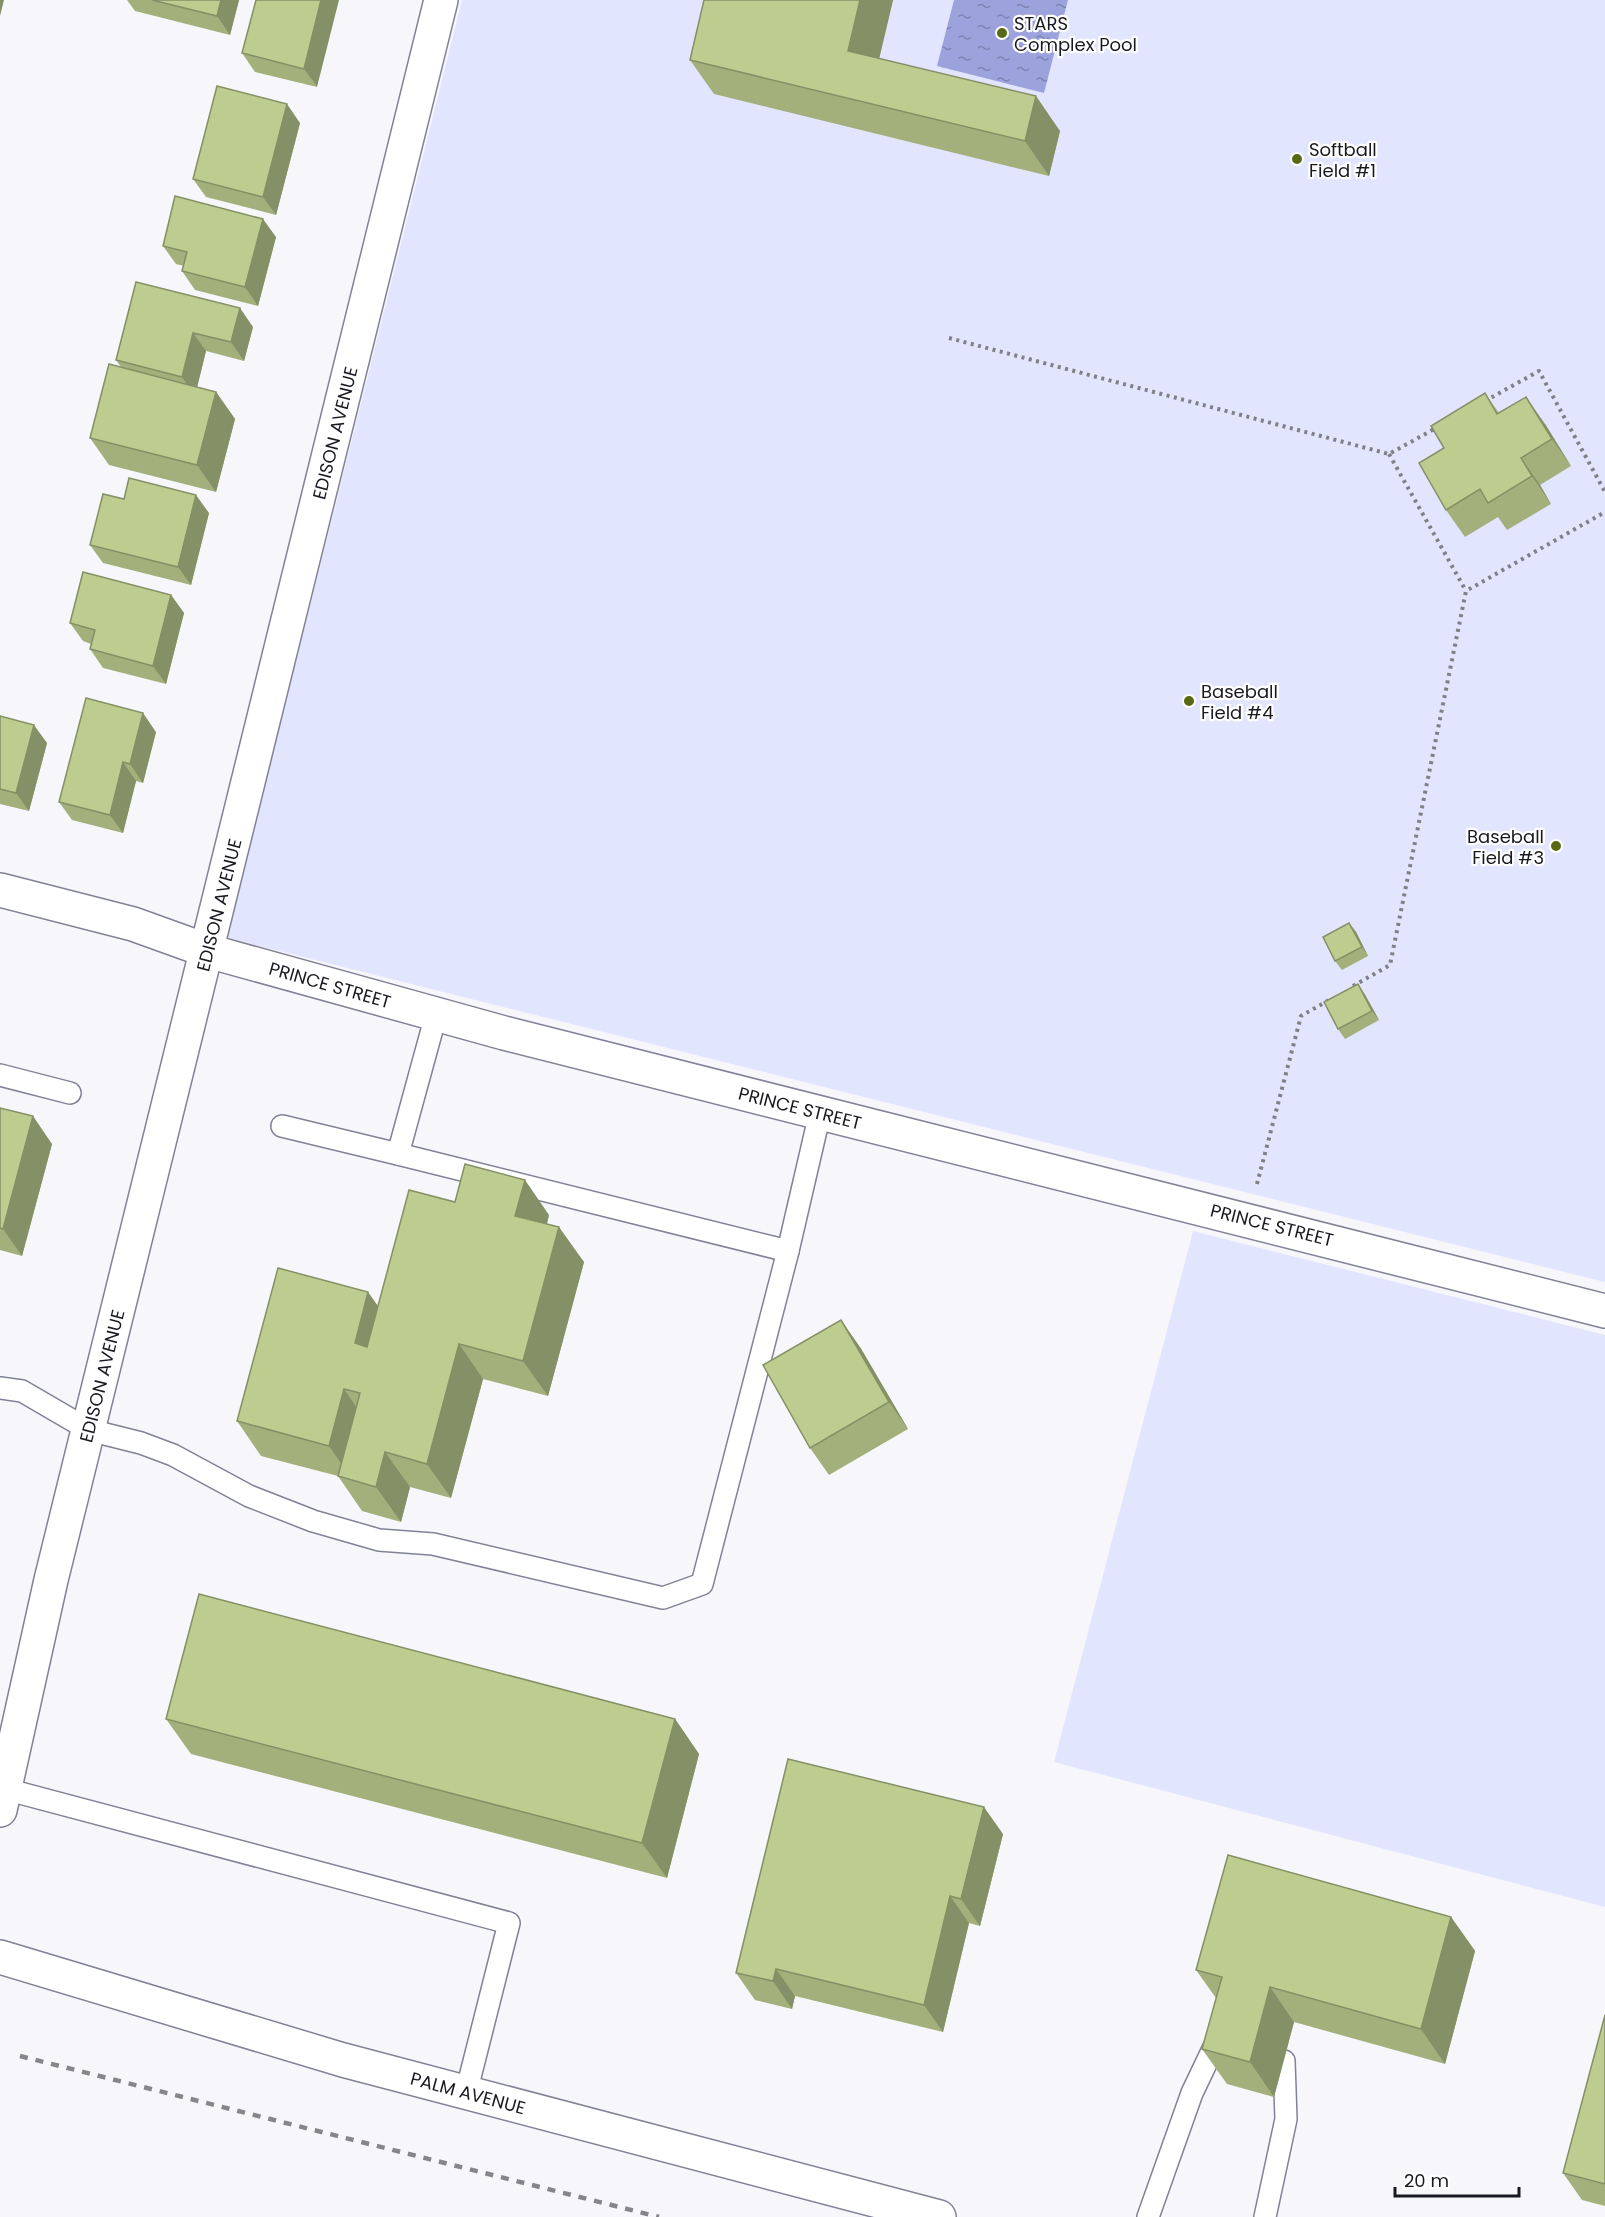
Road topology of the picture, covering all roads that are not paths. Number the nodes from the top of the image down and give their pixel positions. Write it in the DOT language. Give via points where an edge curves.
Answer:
graph roads {
  1 [pos="441,0"];
  2 [pos="0,890"];
  3 [pos="208,951"];
  4 [pos="436,1015"];
  5 [pos="0,1075"];
  6 [pos="70,1093"];
  7 [pos="820,1113"];
  8 [pos="282,1126"];
  9 [pos="398,1154"];
  10 [pos="788,1251"];
  11 [pos="1605,1311"];
  12 [pos="0,1388"];
  13 [pos="89,1430"];
  14 [pos="2,1799"];
  15 [pos="0,1957"];
  16 [pos="1236,2048"];
  17 [pos="1284,2061"];
  18 [pos="466,2093"];
  19 [pos="939,2217"];
  20 [pos="1148,2217"];
  21 [pos="1265,2217"];
  1 -- 3 [label="street, EDISON AVENUE"];
  2 -- 3 [label="street, PRINCE STREET" via="133,924"];
  3 -- 4 [label="street, PRINCE STREET"];
  3 -- 13 [label="street, EDISON AVENUE"];
  4 -- 7 [label="street, PRINCE STREET"];
  4 -- 9 [label="lane"];
  5 -- 6 [label="lane"];
  7 -- 10 [label="lane"];
  7 -- 11 [label="street, PRINCE STREET"];
  8 -- 9 [label="lane"];
  9 -- 10 [label="lane"];
  10 -- 13 [label="lane" via="702,1584 663,1598 433,1544 379,1540 313,1521 249,1496 173,1455"];
  12 -- 13 [label="lane" via="22,1391"];
  13 -- 14 [label="street, EDISON AVENUE"];
  14 -- 18 [label="lane" via="509,1923"];
  15 -- 18 [label="street, PALM AVENUE" via="343,2061"];
  16 -- 20 [label="lane" via="1213,2049 1192,2093"];
  17 -- 21 [label="lane" via="1286,2119"];
  18 -- 19 [label="street, PALM AVENUE"];
}
